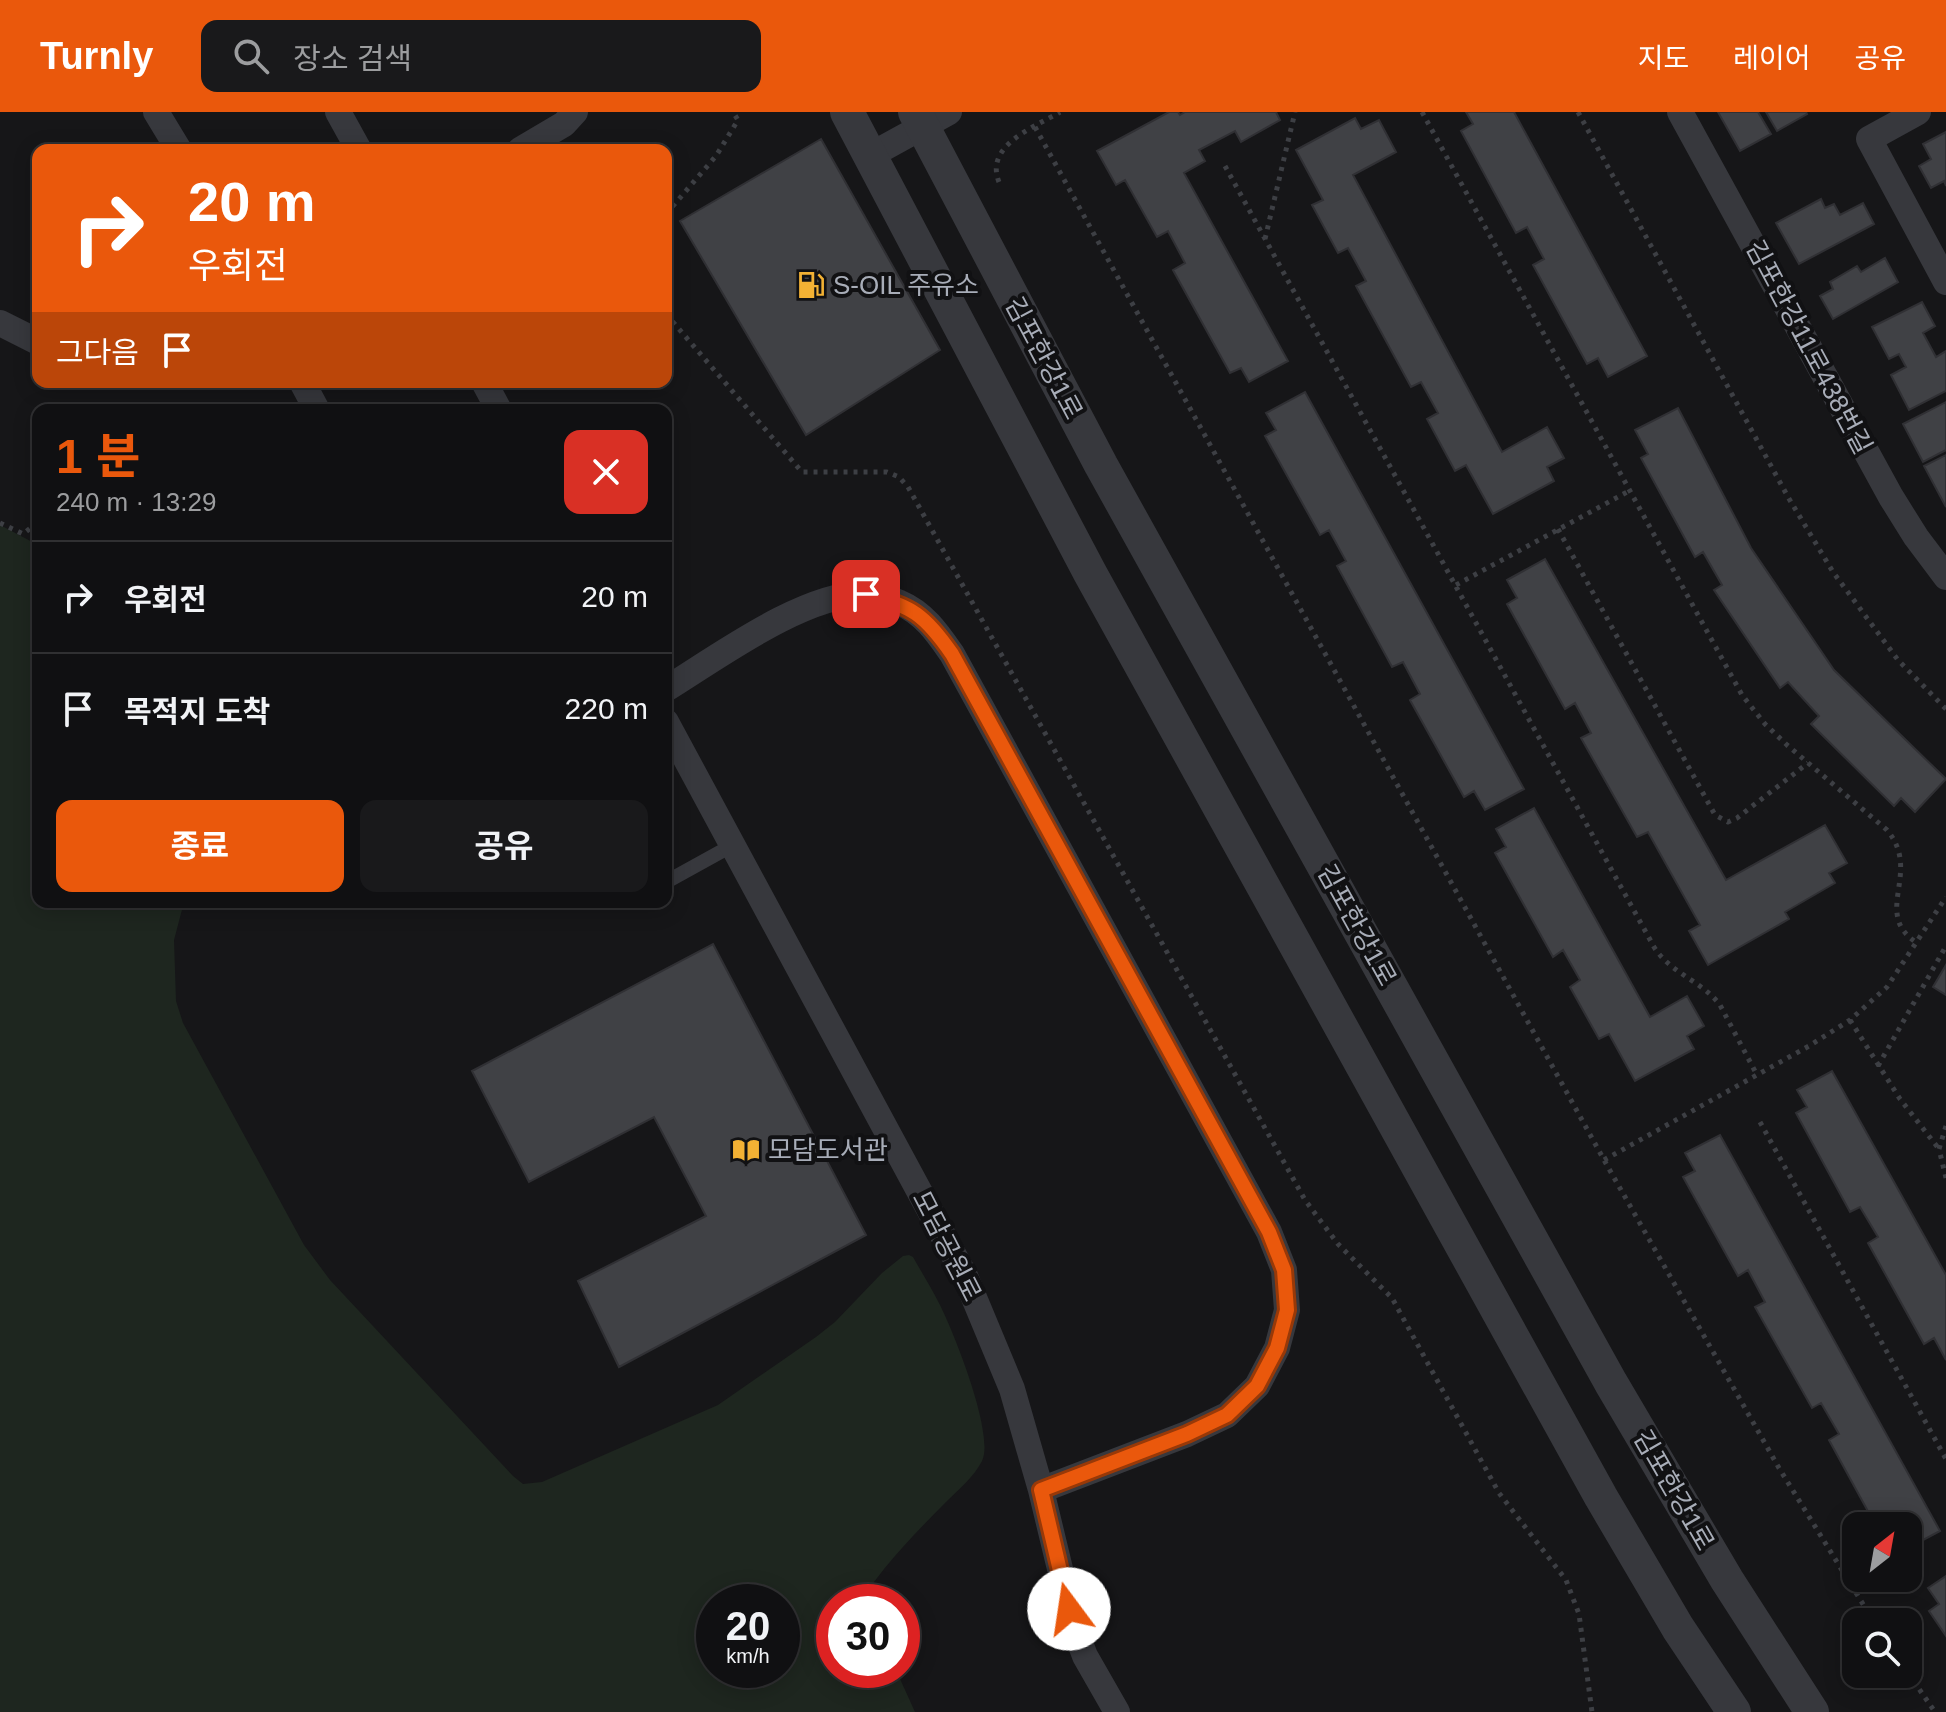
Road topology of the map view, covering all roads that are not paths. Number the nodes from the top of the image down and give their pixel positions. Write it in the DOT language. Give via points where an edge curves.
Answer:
graph roads {
  1 [pos="156,112"];
  2 [pos="338,112"];
  3 [pos="575,112"];
  4 [pos="847,112"];
  5 [pos="1680,112"];
  6 [pos="1918,112"];
  7 [pos="929,117"];
  8 [pos="175,144"];
  9 [pos="356,144"];
  10 [pos="530,144"];
  11 [pos="871,155"];
  12 [pos="1946,282"];
  13 [pos="0,323"];
  14 [pos="32,339"];
  15 [pos="1946,577"];
  16 [pos="672,685"];
  17 [pos="672,733"];
  18 [pos="733,845"];
  19 [pos="672,879"];
  20 [pos="1041,1490"];
  21 [pos="1117,1712"];
  22 [pos="1734,1712"];
  23 [pos="1812,1712"];
  1 -- 8 [label="street"];
  2 -- 9 [label="street"];
  3 -- 10 [label="street"];
  4 -- 11 [label="street"];
  5 -- 15 [label="street, 김포한강11로438번길" via="1891,497"];
  6 -- 12 [label="street" via="1869,139"];
  7 -- 11 [label="street, 김포한강1로"];
  7 -- 23 [label="street, 김포한강1로" via="1101,465 1603,1369"];
  11 -- 22 [label="street" via="1090,573 1488,1295 1631,1549"];
  13 -- 14 [label="street"];
  16 -- 20 [label="street" via="787,617 829,600 866,594 902,604 931,625 952,654 1269,1232 1284,1270 1287,1310 1277,1348 1257,1386 1227,1415"];
  17 -- 18 [label="street, 모담공원로"];
  18 -- 19 [label="lane"];
  18 -- 20 [label="street, 모담공원로" via="965,1276 1012,1389"];
  20 -- 21 [label="street, 모담공원로" via="1074,1627"];
}
